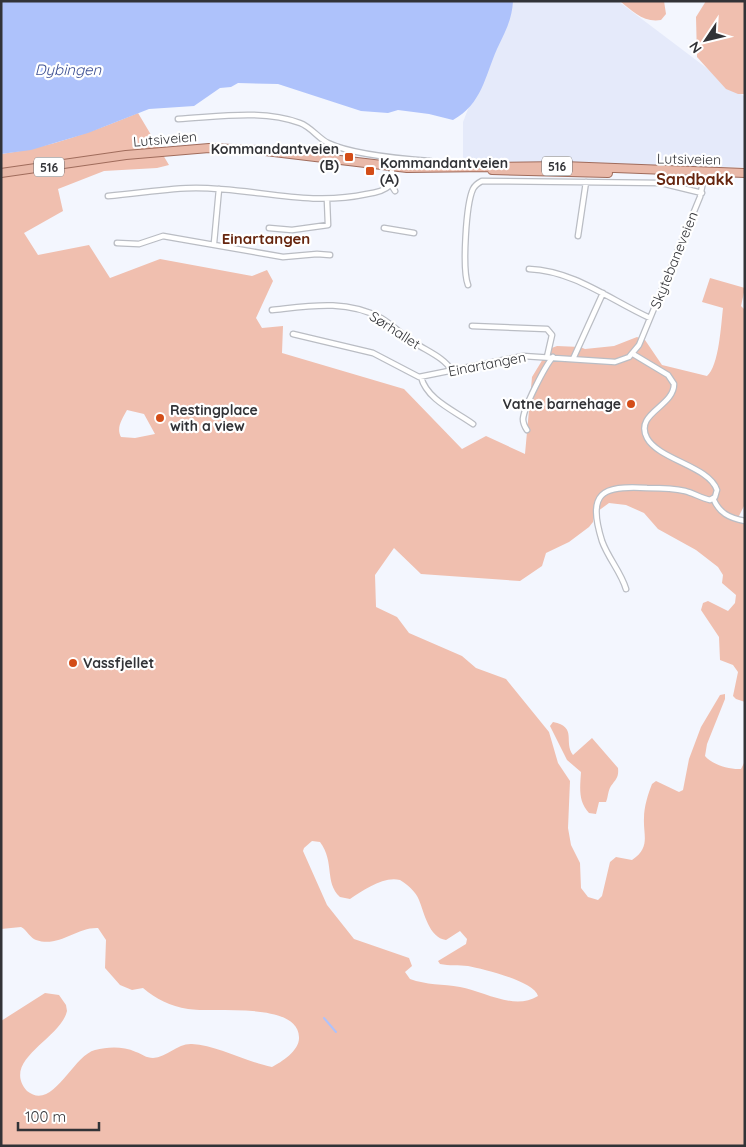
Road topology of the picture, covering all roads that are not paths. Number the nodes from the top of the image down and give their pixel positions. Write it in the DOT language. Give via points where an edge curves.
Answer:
graph roads {
  1 [pos="178,119"];
  2 [pos="327,143"];
  3 [pos="322,158"];
  4 [pos="430,161"];
  5 [pos="392,167"];
  6 [pos="705,172"];
  7 [pos="1,173"];
  8 [pos="745,173"];
  9 [pos="586,182"];
  10 [pos="390,183"];
  11 [pos="219,189"];
  12 [pos="395,191"];
  13 [pos="702,193"];
  14 [pos="108,196"];
  15 [pos="327,200"];
  16 [pos="269,228"];
  17 [pos="384,228"];
  18 [pos="414,233"];
  19 [pos="578,236"];
  20 [pos="117,243"];
  21 [pos="214,244"];
  22 [pos="330,255"];
  23 [pos="529,269"];
  24 [pos="468,285"];
  25 [pos="603,292"];
  26 [pos="272,310"];
  27 [pos="650,318"];
  28 [pos="472,326"];
  29 [pos="293,334"];
  30 [pos="634,354"];
  31 [pos="547,357"];
  32 [pos="553,357"];
  33 [pos="573,360"];
  34 [pos="452,371"];
  35 [pos="421,377"];
  36 [pos="473,424"];
  37 [pos="526,430"];
  38 [pos="713,498"];
  39 [pos="745,520"];
  40 [pos="626,589"];
  1 -- 2 [label="street" via="276,117 301,123"];
  2 -- 3 [label="street"];
  2 -- 4 [label="street" via="389,157"];
  3 -- 5 [label="main road, Lutsiveien / 516"];
  3 -- 7 [label="main road, Lutsiveien / 516" via="257,150 192,148"];
  5 -- 6 [label="main road, Lutsiveien / 516" via="572,173"];
  5 -- 10 [label="street"];
  6 -- 8 [label="main road, Lutsiveien / 516"];
  6 -- 13 [label="street, Skytebaneveien"];
  9 -- 13 [label="street" via="669,184"];
  9 -- 19 [label="street"];
  9 -- 24 [label="street" via="491,180 477,184 467,233"];
  10 -- 12 [label="street"];
  10 -- 15 [label="street" via="386,188 371,193"];
  11 -- 14 [label="street" via="194,188"];
  11 -- 15 [label="street"];
  11 -- 21 [label="street"];
  13 -- 27 [label="street, Skytebaneveien"];
  15 -- 16 [label="street" via="328,225 292,230"];
  17 -- 18 [label="street"];
  20 -- 21 [label="street" via="139,244 163,236"];
  21 -- 22 [label="street" via="283,257"];
  23 -- 25 [label="street, Skytebaneveien" via="556,273"];
  25 -- 27 [label="street, Skytebaneveien"];
  25 -- 33 [label="street"];
  26 -- 34 [label="street, Sørhallet" via="329,304 362,310 384,320 405,338 444,361"];
  27 -- 30 [label="street, Skytebaneveien"];
  28 -- 31 [label="street" via="547,329 552,335"];
  29 -- 35 [label="street" via="373,353"];
  30 -- 33 [label="street, Einartangen" via="610,363"];
  30 -- 38 [label="street" via="666,373 674,384 670,397 645,421 647,439 713,482 717,490"];
  31 -- 32 [label="street, Einartangen"];
  31 -- 34 [label="street, Einartangen" via="523,356"];
  32 -- 33 [label="street, Einartangen"];
  32 -- 37 [label="street, Einartangen" via="526,411 523,421"];
  34 -- 35 [label="street, Einartangen"];
  35 -- 36 [label="street" via="436,398"];
  38 -- 39 [label="street" via="718,509 725,514"];
  38 -- 40 [label="street" via="705,499 682,490 624,486 612,488 602,495 596,508 599,529"];
}
